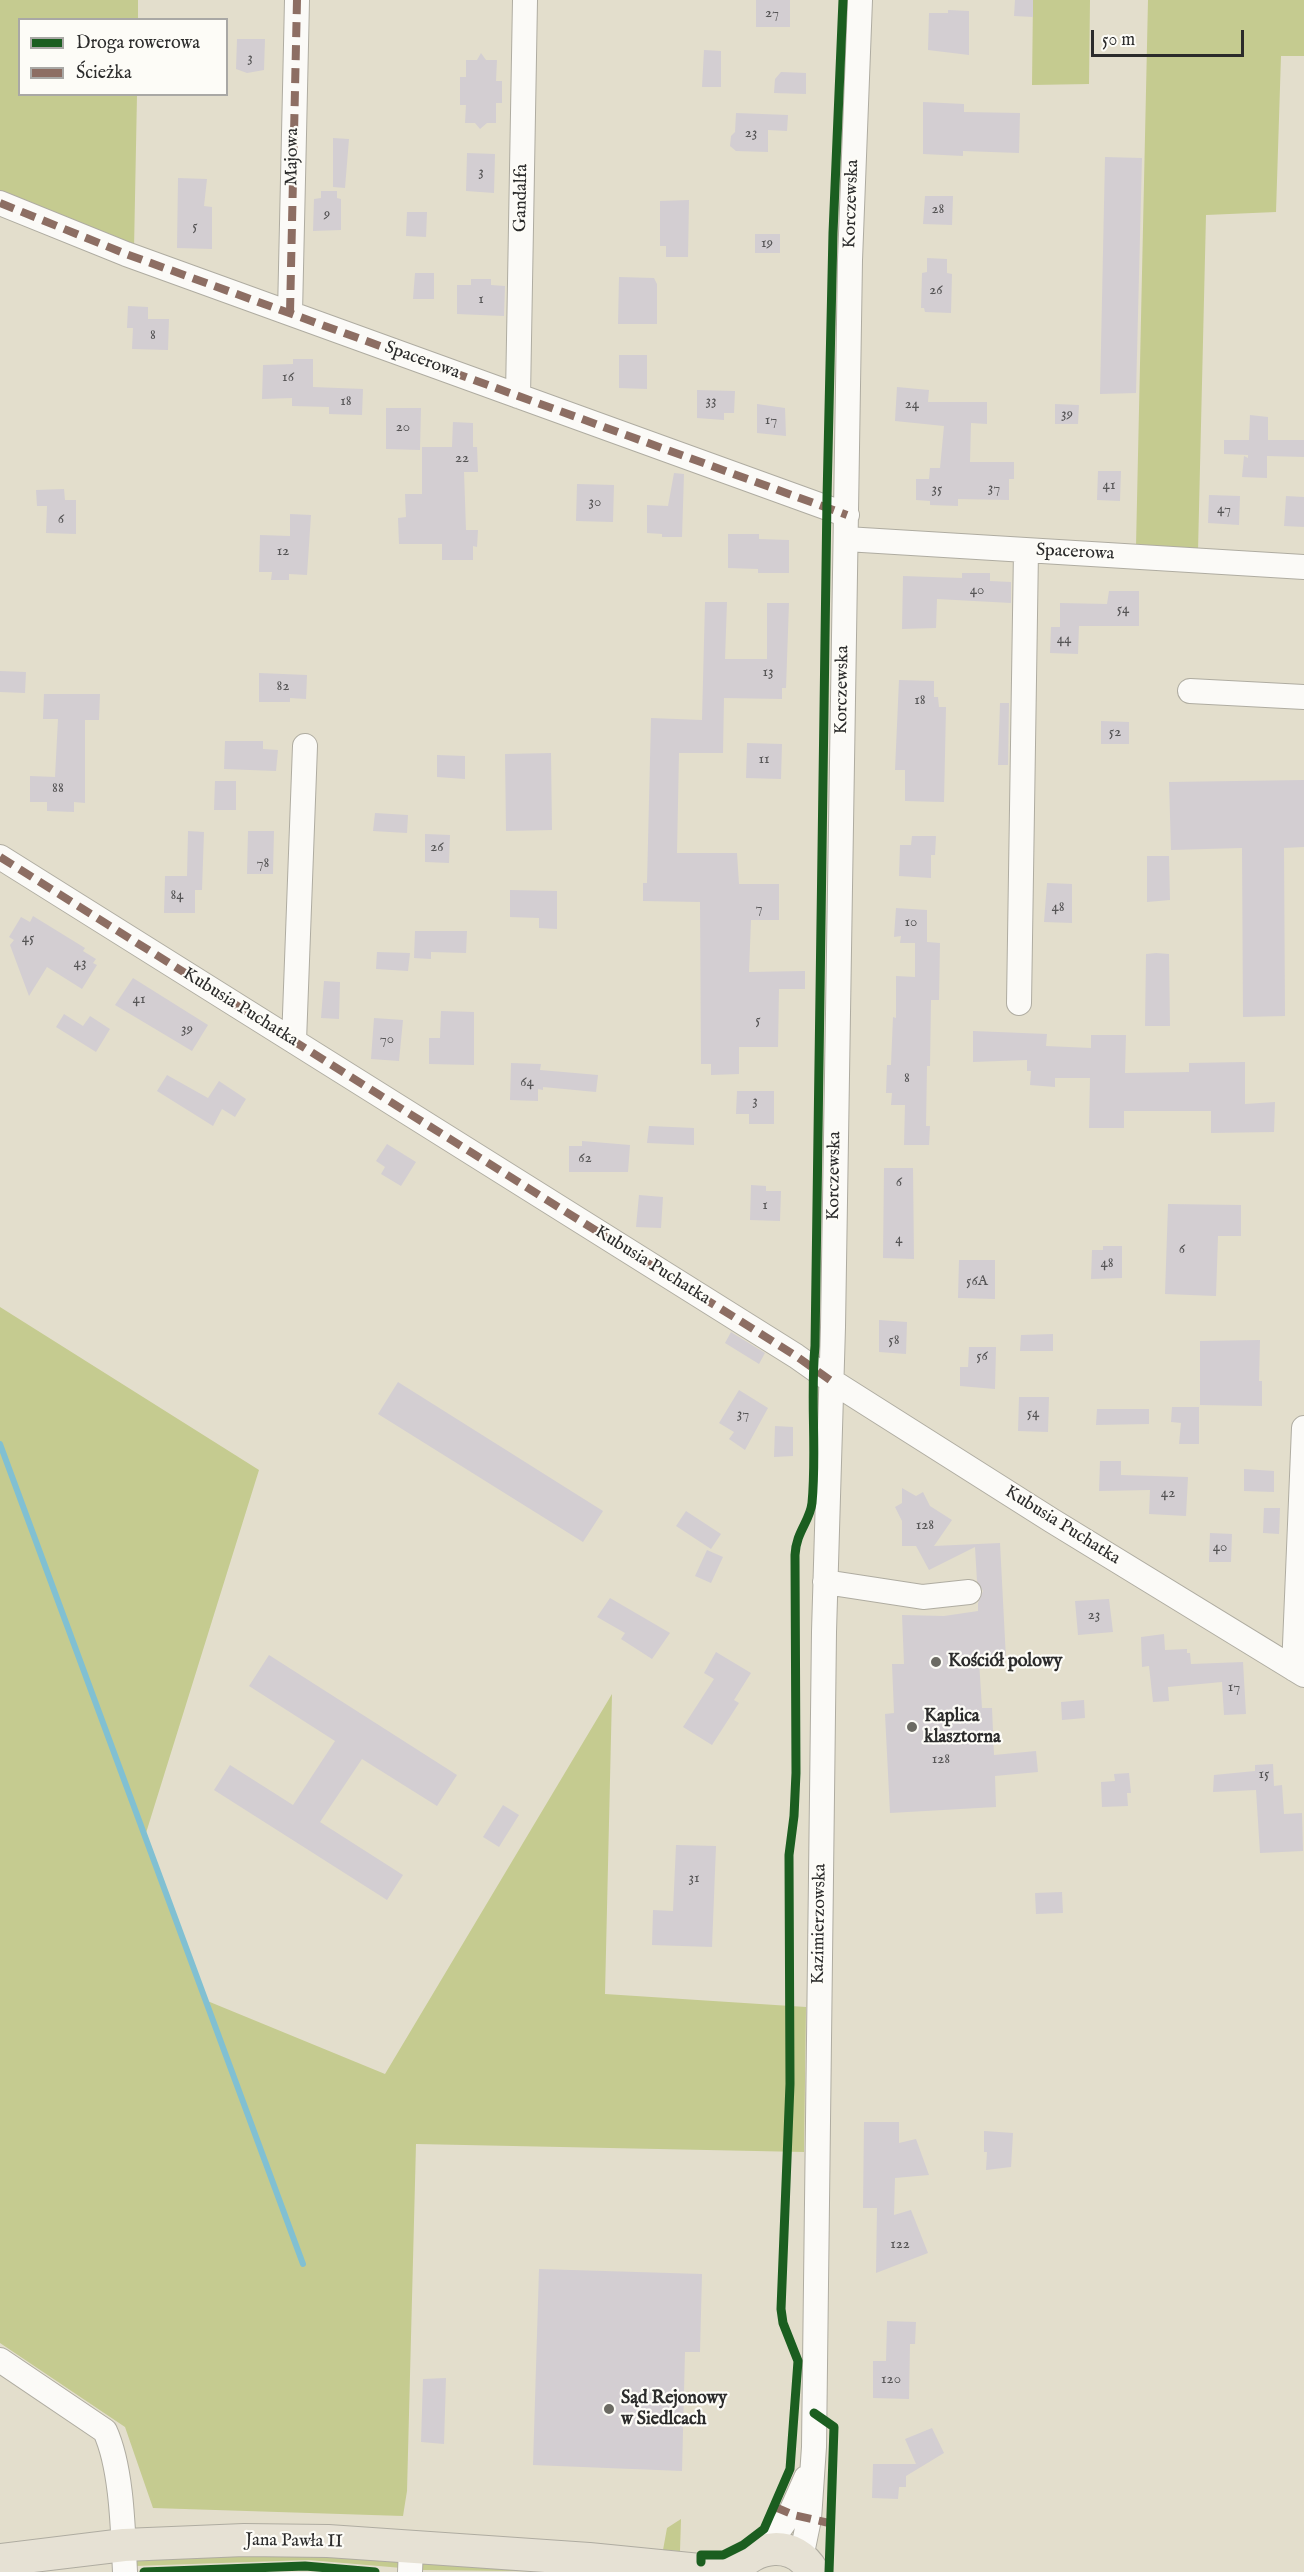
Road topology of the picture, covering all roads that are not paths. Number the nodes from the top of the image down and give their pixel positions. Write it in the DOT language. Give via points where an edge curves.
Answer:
graph roads {
  1 [pos="297,0"];
  2 [pos="525,0"];
  3 [pos="860,0"];
  4 [pos="0,203"];
  5 [pos="290,313"];
  6 [pos="518,396"];
  7 [pos="847,515"];
  8 [pos="846,539"];
  9 [pos="1026,550"];
  10 [pos="1304,567"];
  11 [pos="1190,691"];
  12 [pos="1304,698"];
  13 [pos="304,746"];
  14 [pos="0,857"];
  15 [pos="1019,1004"];
  16 [pos="294,1041"];
  17 [pos="830,1380"];
  18 [pos="1304,1428"];
  19 [pos="825,1582"];
  20 [pos="969,1592"];
  21 [pos="1299,1672"];
  22 [pos="0,2360"];
  23 [pos="811,2468"];
  24 [pos="766,2549"];
  25 [pos="124,2559"];
  26 [pos="589,2559"];
  27 [pos="0,2560"];
  28 [pos="410,2560"];
  29 [pos="807,2565"];
  30 [pos="639,2572"];
  31 [pos="720,2572"];
  32 [pos="734,2572"];
  1 -- 5 [label="street, Majowa"];
  2 -- 6 [label="street, Gandalfa"];
  3 -- 7 [label="street, Korczewska" via="850,260"];
  4 -- 5 [label="street, Spacerowa"];
  5 -- 6 [label="street, Spacerowa"];
  6 -- 7 [label="street, Spacerowa"];
  7 -- 8 [label="street, Korczewska"];
  8 -- 9 [label="street, Spacerowa"];
  8 -- 17 [label="street, Korczewska"];
  9 -- 10 [label="street, Spacerowa"];
  9 -- 15 [label="street"];
  11 -- 12 [label="street"];
  13 -- 16 [label="street"];
  14 -- 16 [label="street, Kubusia Puchatka"];
  16 -- 17 [label="street, Kubusia Puchatka"];
  17 -- 19 [label="street, Kazimierzowska"];
  17 -- 21 [label="street, Kubusia Puchatka"];
  18 -- 21 [label="street"];
  19 -- 20 [label="street" via="923,1597"];
  19 -- 23 [label="street, Kazimierzowska"];
  22 -- 25 [label="street" via="105,2432 112,2446"];
  23 -- 24 [label="street, Kazimierzowska" via="790,2514"];
  23 -- 29 [label="street, Kazimierzowska"];
  24 -- 29 [label="main road" via="780,2549"];
  24 -- 32 [label="main road" via="753,2553"];
  25 -- 27 [label="main road, Jana Pawła II"];
  25 -- 28 [label="main road, Jana Pawła II" via="244,2540 328,2541"];
  26 -- 28 [label="main road, Jana Pawła II"];
  26 -- 30 [label="main road, Jana Pawła II"];
  26 -- 31 [label="main road, Jana Pawła II"];
}
